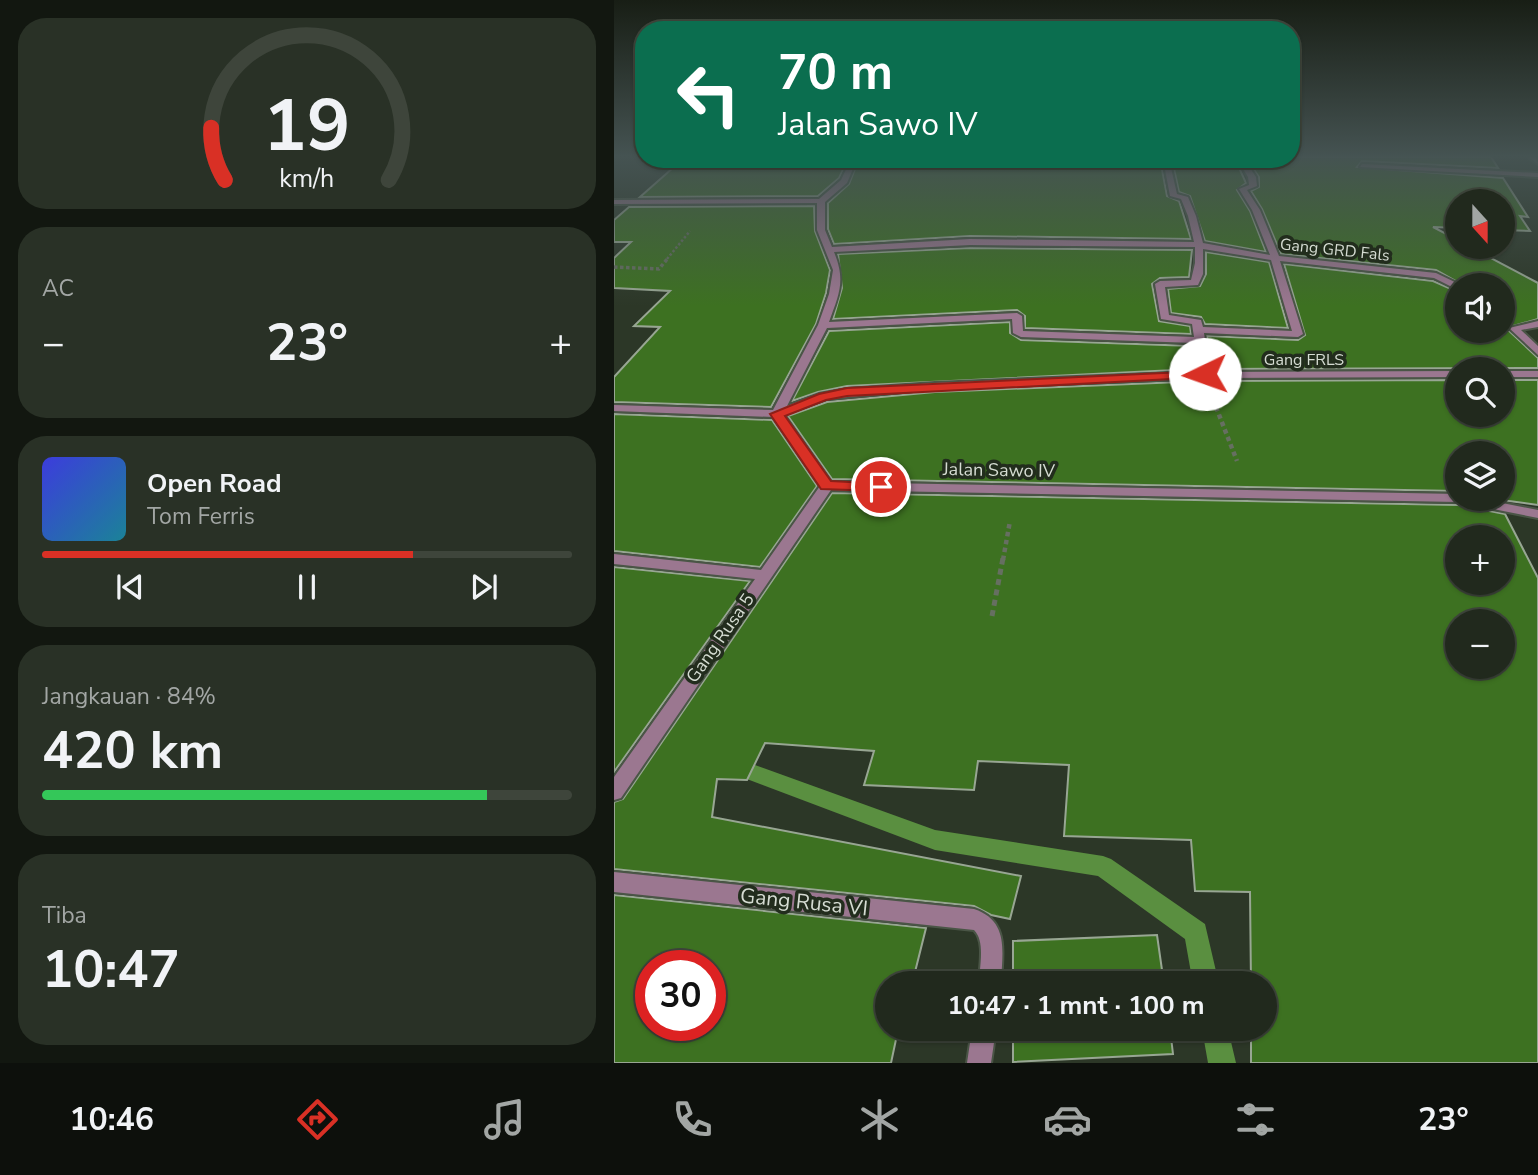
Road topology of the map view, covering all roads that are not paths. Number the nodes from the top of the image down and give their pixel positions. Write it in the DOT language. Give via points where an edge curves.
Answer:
graph roads {
  1 [pos="821,207"];
  2 [pos="1190,207"];
  3 [pos="1254,207"];
  4 [pos="1197,246"];
  5 [pos="830,250"];
  6 [pos="1274,258"];
  7 [pos="1445,280"];
  8 [pos="1538,324"];
  9 [pos="823,325"];
  10 [pos="1515,328"];
  11 [pos="1515,329"];
  12 [pos="1198,335"];
  13 [pos="1538,352"];
  14 [pos="1205,374"];
  15 [pos="1445,374"];
  16 [pos="1515,374"];
  17 [pos="1538,374"];
  18 [pos="614,408"];
  19 [pos="777,414"];
  20 [pos="826,486"];
  21 [pos="1445,498"];
  22 [pos="1515,510"];
  23 [pos="1537,515"];
  24 [pos="614,559"];
  25 [pos="764,575"];
  26 [pos="614,792"];
  27 [pos="614,882"];
  28 [pos="990,971"];
  29 [pos="982,1041"];
  30 [pos="979,1063"];
  1 -- 5 [label="street" via="821,230"];
  2 -- 4 [label="street" via="1195,215"];
  3 -- 6 [label="street"];
  4 -- 5 [label="street, Gang GRD Fals" via="970,242"];
  4 -- 6 [label="street, Gang GRD Fals"];
  4 -- 12 [label="street" via="1198,281 1160,286 1164,317 1197,321"];
  5 -- 9 [label="street" via="837,271"];
  6 -- 7 [label="street, Gang GRD Fals"];
  6 -- 12 [label="street" via="1298,334"];
  8 -- 10 [label="street"];
  9 -- 12 [label="street" via="1017,316 1021,334"];
  9 -- 19 [label="street"];
  11 -- 13 [label="street"];
  12 -- 14 [label="street"];
  14 -- 15 [label="street, Gang FRLS"];
  14 -- 19 [label="street, Gang FRLS" via="847,392"];
  16 -- 17 [label="street"];
  18 -- 19 [label="street"];
  19 -- 20 [label="street"];
  20 -- 21 [label="street, Jalan Sawo IV"];
  20 -- 25 [label="street, Gang Rusa 5"];
  22 -- 23 [label="street"];
  24 -- 25 [label="street"];
  25 -- 26 [label="street, Gang Rusa 5"];
  27 -- 28 [label="street, Gang Rusa VI" via="952,916 983,923 989,932"];
  29 -- 30 [label="street"];
}
